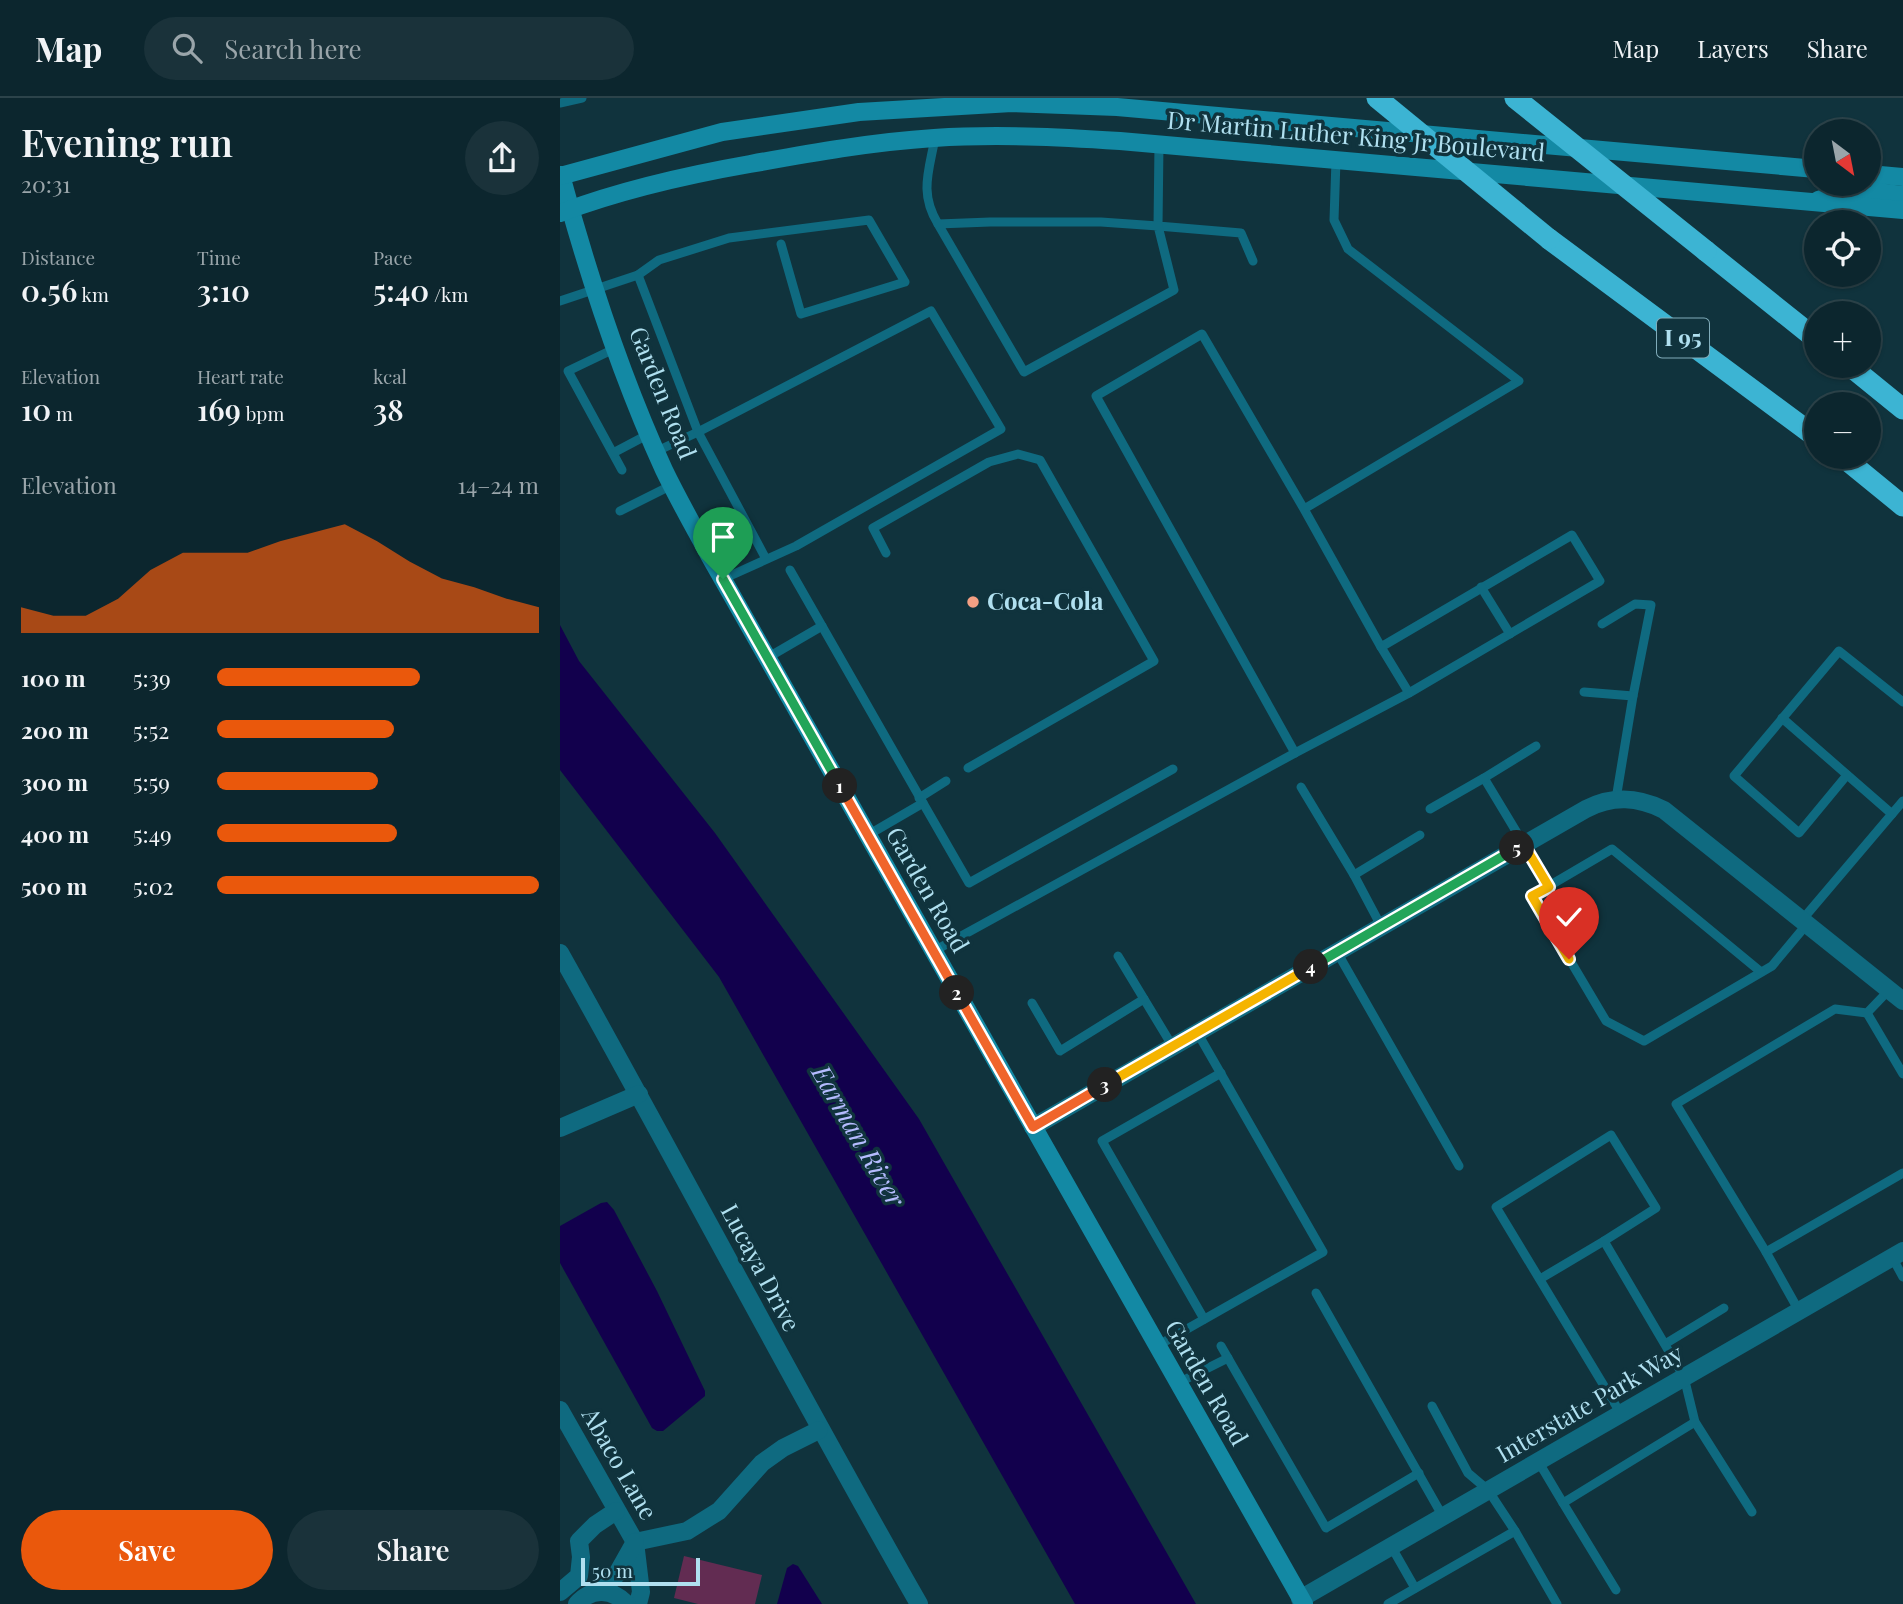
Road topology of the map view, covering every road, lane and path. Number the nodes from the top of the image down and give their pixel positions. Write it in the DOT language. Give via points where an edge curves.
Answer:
graph roads {
  1 [pos="582,98"];
  2 [pos="1377,98"];
  3 [pos="1515,98"];
  4 [pos="560,103"];
  5 [pos="935,138"];
  6 [pos="1159,144"];
  7 [pos="1336,160"];
  8 [pos="1804,168"];
  9 [pos="560,174"];
  10 [pos="1881,175"];
  11 [pos="1903,177"];
  12 [pos="1903,195"];
  13 [pos="1812,202"];
  14 [pos="1903,210"];
  15 [pos="565,211"];
  16 [pos="938,224"];
  17 [pos="1158,226"];
  18 [pos="781,244"];
  19 [pos="1253,261"];
  20 [pos="638,275"];
  21 [pos="596,288"];
  22 [pos="560,302"];
  23 [pos="1804,329"];
  24 [pos="616,348"];
  25 [pos="1865,378"];
  26 [pos="1903,409"];
  27 [pos="1804,428"];
  28 [pos="698,432"];
  29 [pos="653,443"];
  30 [pos="613,453"];
  31 [pos="1858,469"];
  32 [pos="622,470"];
  33 [pos="672,485"];
  34 [pos="1903,506"];
  35 [pos="1304,509"];
  36 [pos="620,511"];
  37 [pos="886,553"];
  38 [pos="766,559"];
  39 [pos="790,570"];
  40 [pos="723,579"];
  41 [pos="1481,587"];
  42 [pos="1602,625"];
  43 [pos="822,626"];
  44 [pos="1510,634"];
  45 [pos="1381,647"];
  46 [pos="768,658"];
  47 [pos="1584,692"];
  48 [pos="1409,693"];
  49 [pos="1633,696"];
  50 [pos="1903,702"];
  51 [pos="1782,718"];
  52 [pos="1536,746"];
  53 [pos="1295,753"];
  54 [pos="968,768"];
  55 [pos="1173,769"];
  56 [pos="1847,775"];
  57 [pos="1484,778"];
  58 [pos="946,781"];
  59 [pos="1301,787"];
  60 [pos="1616,799"];
  61 [pos="921,801"];
  62 [pos="1903,801"];
  63 [pos="1430,809"];
  64 [pos="1892,814"];
  65 [pos="868,835"];
  66 [pos="1420,835"];
  67 [pos="1524,845"];
  68 [pos="1354,874"];
  69 [pos="1549,887"];
  70 [pos="1805,922"];
  71 [pos="1381,926"];
  72 [pos="934,951"];
  73 [pos="1337,952"];
  74 [pos="560,953"];
  75 [pos="1118,956"];
  76 [pos="1761,972"];
  77 [pos="1896,995"];
  78 [pos="1144,999"];
  79 [pos="1032,1003"];
  80 [pos="1867,1013"];
  81 [pos="1197,1032"];
  82 [pos="1173,1046"];
  83 [pos="1221,1073"];
  84 [pos="1903,1073"];
  85 [pos="639,1094"];
  86 [pos="1033,1127"];
  87 [pos="560,1128"];
  88 [pos="1459,1166"];
  89 [pos="1903,1173"];
  90 [pos="1604,1241"];
  91 [pos="1766,1252"];
  92 [pos="1897,1254"];
  93 [pos="1903,1277"];
  94 [pos="1540,1279"];
  95 [pos="1316,1293"];
  96 [pos="1724,1308"];
  97 [pos="1799,1311"];
  98 [pos="1204,1320"];
  99 [pos="1665,1344"];
  100 [pos="1157,1346"];
  101 [pos="1221,1346"];
  102 [pos="1228,1358"];
  103 [pos="1684,1377"];
  104 [pos="1178,1383"];
  105 [pos="1432,1406"];
  106 [pos="560,1410"];
  107 [pos="1621,1414"];
  108 [pos="1695,1422"];
  109 [pos="820,1430"];
  110 [pos="1538,1461"];
  111 [pos="1419,1473"];
  112 [pos="1488,1490"];
  113 [pos="1563,1503"];
  114 [pos="616,1511"];
  115 [pos="1752,1512"];
  116 [pos="1442,1515"];
  117 [pos="1515,1531"];
  118 [pos="635,1542"];
  119 [pos="1391,1546"];
  120 [pos="1415,1588"];
  121 [pos="1616,1590"];
  122 [pos="601,1591"];
  123 [pos="560,1592"];
  124 [pos="1302,1601"];
  125 [pos="577,1604"];
  126 [pos="627,1604"];
  127 [pos="638,1604"];
  128 [pos="919,1604"];
  129 [pos="1388,1604"];
  130 [pos="1557,1604"];
  1 -- 4 [label="lane"];
  2 -- 27 [label="highway, I 95, bridge" via="1549,239"];
  3 -- 23 [label="highway, bridge"];
  5 -- 6 [label="main road, Dr Martin Luther King Jr Boulevard" via="1032,136"];
  5 -- 15 [label="main road, Dr Martin Luther King Jr Boulevard" via="867,144 707,172"];
  5 -- 16 [label="lane" via="926,187 929,209"];
  6 -- 7 [label="main road, Dr Martin Luther King Jr Boulevard"];
  6 -- 17 [label="lane"];
  7 -- 13 [label="main road, Dr Martin Luther King Jr Boulevard"];
  7 -- 35 [label="lane" via="1334,220 1348,249 1519,381"];
  8 -- 9 [label="main road, Dr Martin Luther King Jr Boulevard" via="1117,107 1012,103 859,112 758,126"];
  9 -- 15 [label="main road, Garden Road"];
  10 -- 11 [label="main road"];
  12 -- 13 [label="main road" via="1852,189"];
  13 -- 14 [label="main road, Dr Martin Luther King Jr Boulevard"];
  15 -- 21 [label="main road, Garden Road"];
  16 -- 17 [label="lane"];
  16 -- 17 [label="lane" via="1024,373 1174,289"];
  17 -- 19 [label="lane" via="1241,233"];
  18 -- 20 [label="lane" via="801,314 905,282 869,220 729,238 659,260"];
  20 -- 21 [label="lane"];
  20 -- 28 [label="lane"];
  21 -- 22 [label="lane"];
  21 -- 24 [label="main road, Garden Road"];
  24 -- 29 [label="main road, Garden Road"];
  24 -- 30 [label="lane" via="568,371"];
  25 -- 26 [label="highway"];
  28 -- 29 [label="lane"];
  28 -- 38 [label="lane"];
  28 -- 38 [label="lane" via="931,311 1001,429"];
  29 -- 30 [label="lane"];
  29 -- 33 [label="main road, Garden Road"];
  30 -- 32 [label="lane"];
  31 -- 34 [label="highway"];
  33 -- 36 [label="lane"];
  33 -- 40 [label="main road, Garden Road"];
  35 -- 45 [label="lane"];
  35 -- 53 [label="lane" via="1202,334 1096,396"];
  37 -- 54 [label="lane" via="873,528 989,463 1018,454 1040,460 1154,661"];
  38 -- 40 [label="lane"];
  39 -- 43 [label="lane"];
  40 -- 46 [label="main road, Garden Road"];
  41 -- 44 [label="lane"];
  41 -- 44 [label="lane" via="1572,535 1600,581"];
  41 -- 45 [label="lane"];
  42 -- 49 [label="lane" via="1635,604 1651,606"];
  43 -- 46 [label="lane"];
  43 -- 61 [label="lane"];
  44 -- 48 [label="lane"];
  45 -- 48 [label="lane"];
  46 -- 65 [label="main road, Garden Road"];
  47 -- 49 [label="lane"];
  48 -- 53 [label="lane"];
  49 -- 60 [label="lane"];
  50 -- 51 [label="lane" via="1839,651"];
  51 -- 56 [label="lane"];
  51 -- 56 [label="lane" via="1734,776 1799,833"];
  52 -- 57 [label="lane"];
  53 -- 72 [label="lane"];
  55 -- 61 [label="lane" via="970,883"];
  56 -- 64 [label="lane"];
  57 -- 63 [label="lane"];
  57 -- 67 [label="lane"];
  58 -- 61 [label="lane"];
  59 -- 68 [label="lane"];
  60 -- 67 [label="street" via="1596,804"];
  60 -- 70 [label="street" via="1641,800 1664,810"];
  61 -- 65 [label="lane"];
  62 -- 64 [label="lane"];
  64 -- 70 [label="lane"];
  65 -- 72 [label="main road, Garden Road"];
  66 -- 68 [label="lane"];
  67 -- 69 [label="lane"];
  67 -- 71 [label="street"];
  68 -- 71 [label="lane"];
  69 -- 76 [label="lane" via="1612,849"];
  69 -- 76 [label="lane" via="1532,896 1606,1021 1644,1041"];
  70 -- 76 [label="lane" via="1772,966"];
  70 -- 77 [label="street"];
  71 -- 73 [label="street"];
  72 -- 86 [label="main road, Garden Road"];
  73 -- 81 [label="street"];
  73 -- 88 [label="lane"];
  74 -- 85 [label="street, Lucaya Drive"];
  75 -- 78 [label="lane"];
  77 -- 80 [label="lane"];
  78 -- 79 [label="lane" via="1060,1051"];
  78 -- 82 [label="lane"];
  80 -- 84 [label="lane"];
  80 -- 91 [label="lane" via="1835,1009 1676,1104"];
  81 -- 82 [label="street"];
  81 -- 83 [label="lane"];
  82 -- 86 [label="street"];
  83 -- 98 [label="lane" via="1323,1252"];
  83 -- 98 [label="lane" via="1101,1142"];
  85 -- 87 [label="street"];
  85 -- 109 [label="street, Lucaya Drive"];
  86 -- 100 [label="main road, Garden Road"];
  89 -- 91 [label="lane"];
  90 -- 94 [label="lane"];
  90 -- 94 [label="lane" via="1656,1208 1611,1135 1496,1207"];
  90 -- 99 [label="lane"];
  91 -- 97 [label="lane"];
  92 -- 93 [label="lane"];
  92 -- 97 [label="street, Interstate Park Way"];
  94 -- 107 [label="lane"];
  95 -- 111 [label="lane"];
  96 -- 99 [label="lane"];
  97 -- 103 [label="street, Interstate Park Way"];
  98 -- 100 [label="lane"];
  99 -- 103 [label="lane"];
  100 -- 104 [label="main road, Garden Road"];
  101 -- 102 [label="lane"];
  102 -- 104 [label="lane"];
  102 -- 111 [label="lane" via="1326,1528"];
  103 -- 107 [label="street, Interstate Park Way"];
  103 -- 108 [label="lane"];
  104 -- 124 [label="main road, Garden Road"];
  105 -- 112 [label="lane" via="1468,1473"];
  106 -- 114 [label="street, Abaco Lane"];
  107 -- 110 [label="street, Interstate Park Way"];
  108 -- 113 [label="lane"];
  108 -- 115 [label="lane"];
  109 -- 118 [label="street" via="762,1463 719,1511 687,1531"];
  109 -- 128 [label="street, Lucaya Drive"];
  110 -- 112 [label="street, Interstate Park Way"];
  110 -- 113 [label="lane"];
  111 -- 116 [label="lane"];
  112 -- 116 [label="street, Interstate Park Way"];
  112 -- 117 [label="lane"];
  113 -- 121 [label="lane"];
  114 -- 118 [label="street, Abaco Lane"];
  114 -- 123 [label="street" via="579,1541 579,1576"];
  116 -- 119 [label="street, Interstate Park Way"];
  117 -- 120 [label="lane"];
  117 -- 130 [label="lane"];
  118 -- 122 [label="street, Abaco Lane"];
  118 -- 127 [label="street, Abaco Lane"];
  119 -- 120 [label="lane"];
  119 -- 124 [label="street, Interstate Park Way"];
  120 -- 129 [label="lane"];
  122 -- 125 [label="street"];
  122 -- 126 [label="street"];
}
